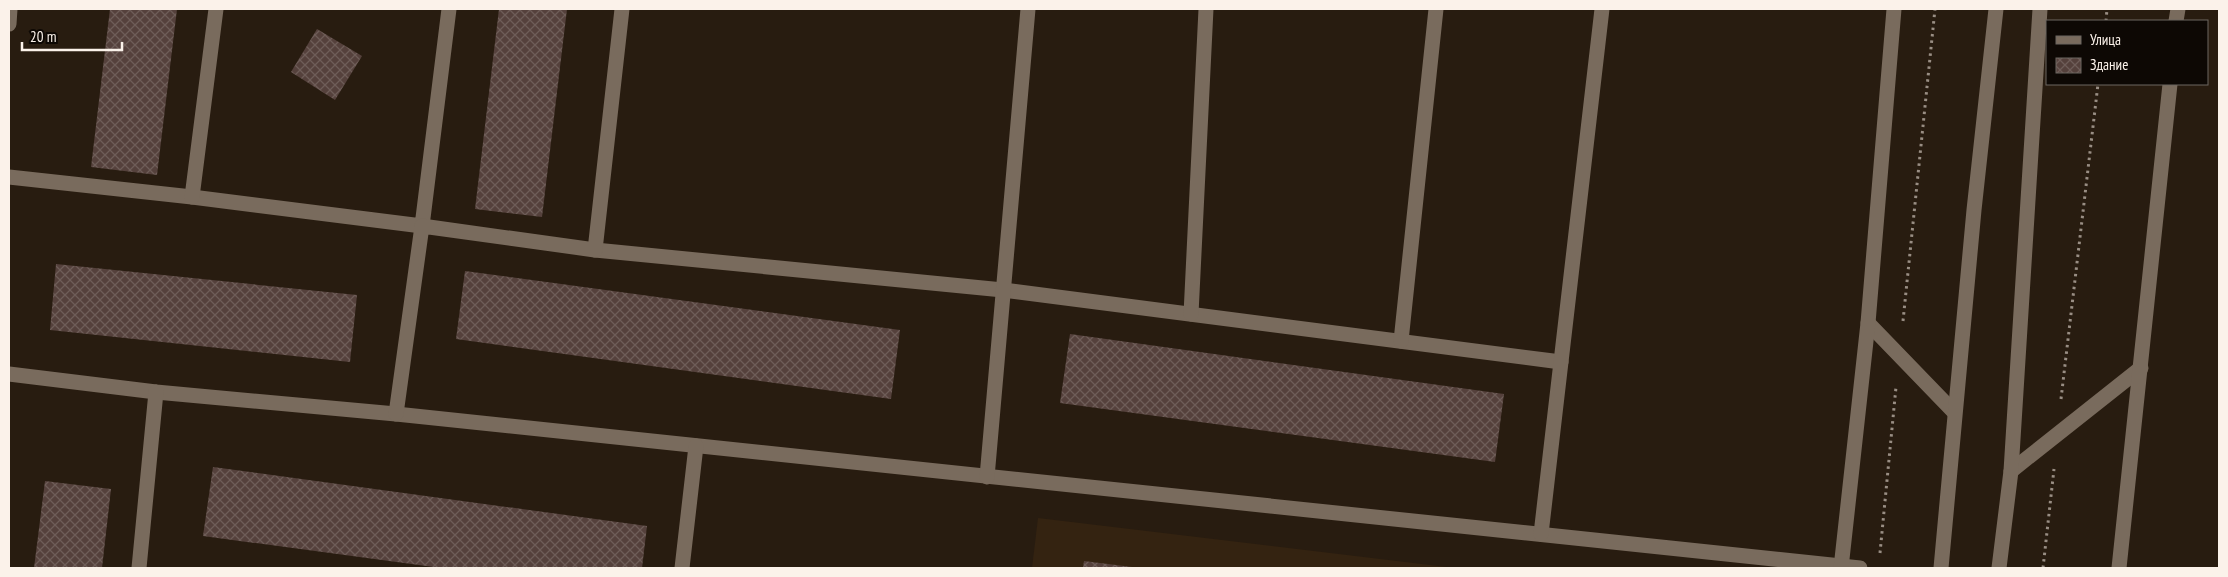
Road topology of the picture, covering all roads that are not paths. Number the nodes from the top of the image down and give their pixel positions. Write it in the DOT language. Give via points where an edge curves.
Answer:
graph roads {
  1 [pos="10,9"];
  2 [pos="216,9"];
  3 [pos="449,9"];
  4 [pos="622,9"];
  5 [pos="1028,9"];
  6 [pos="1206,9"];
  7 [pos="1436,9"];
  8 [pos="1602,9"];
  9 [pos="1894,9"];
  10 [pos="1996,9"];
  11 [pos="2040,9"];
  12 [pos="9,24"];
  13 [pos="2170,85"];
  14 [pos="9,177"];
  15 [pos="192,197"];
  16 [pos="422,226"];
  17 [pos="596,250"];
  18 [pos="1003,290"];
  19 [pos="1191,314"];
  20 [pos="1868,323"];
  21 [pos="1401,341"];
  22 [pos="1561,362"];
  23 [pos="2141,368"];
  24 [pos="9,374"];
  25 [pos="156,392"];
  26 [pos="1954,412"];
  27 [pos="396,414"];
  28 [pos="696,446"];
  29 [pos="2011,471"];
  30 [pos="987,477"];
  31 [pos="1541,534"];
  32 [pos="1780,564"];
  33 [pos="1841,567"];
  34 [pos="139,568"];
  35 [pos="682,568"];
  36 [pos="1860,568"];
  37 [pos="1940,568"];
  38 [pos="1999,568"];
  39 [pos="2119,568"];
  1 -- 12 [label="street"];
  2 -- 15 [label="street"];
  3 -- 16 [label="street"];
  4 -- 17 [label="street"];
  5 -- 18 [label="street"];
  6 -- 19 [label="street"];
  7 -- 21 [label="street"];
  8 -- 22 [label="street"];
  9 -- 20 [label="street"];
  10 -- 26 [label="street"];
  11 -- 29 [label="street"];
  13 -- 23 [label="street"];
  14 -- 15 [label="street"];
  15 -- 16 [label="street"];
  16 -- 17 [label="street"];
  16 -- 27 [label="street"];
  17 -- 18 [label="street"];
  18 -- 19 [label="street"];
  18 -- 30 [label="street"];
  19 -- 21 [label="street"];
  20 -- 26 [label="street"];
  20 -- 33 [label="street"];
  21 -- 22 [label="street"];
  22 -- 31 [label="street"];
  23 -- 29 [label="street"];
  23 -- 39 [label="street"];
  24 -- 25 [label="street"];
  25 -- 27 [label="street"];
  25 -- 34 [label="street"];
  26 -- 37 [label="street"];
  27 -- 28 [label="street"];
  28 -- 30 [label="street"];
  28 -- 35 [label="street"];
  29 -- 38 [label="street"];
  30 -- 31 [label="street"];
  31 -- 32 [label="street"];
  32 -- 33 [label="street"];
  33 -- 36 [label="street"];
}
